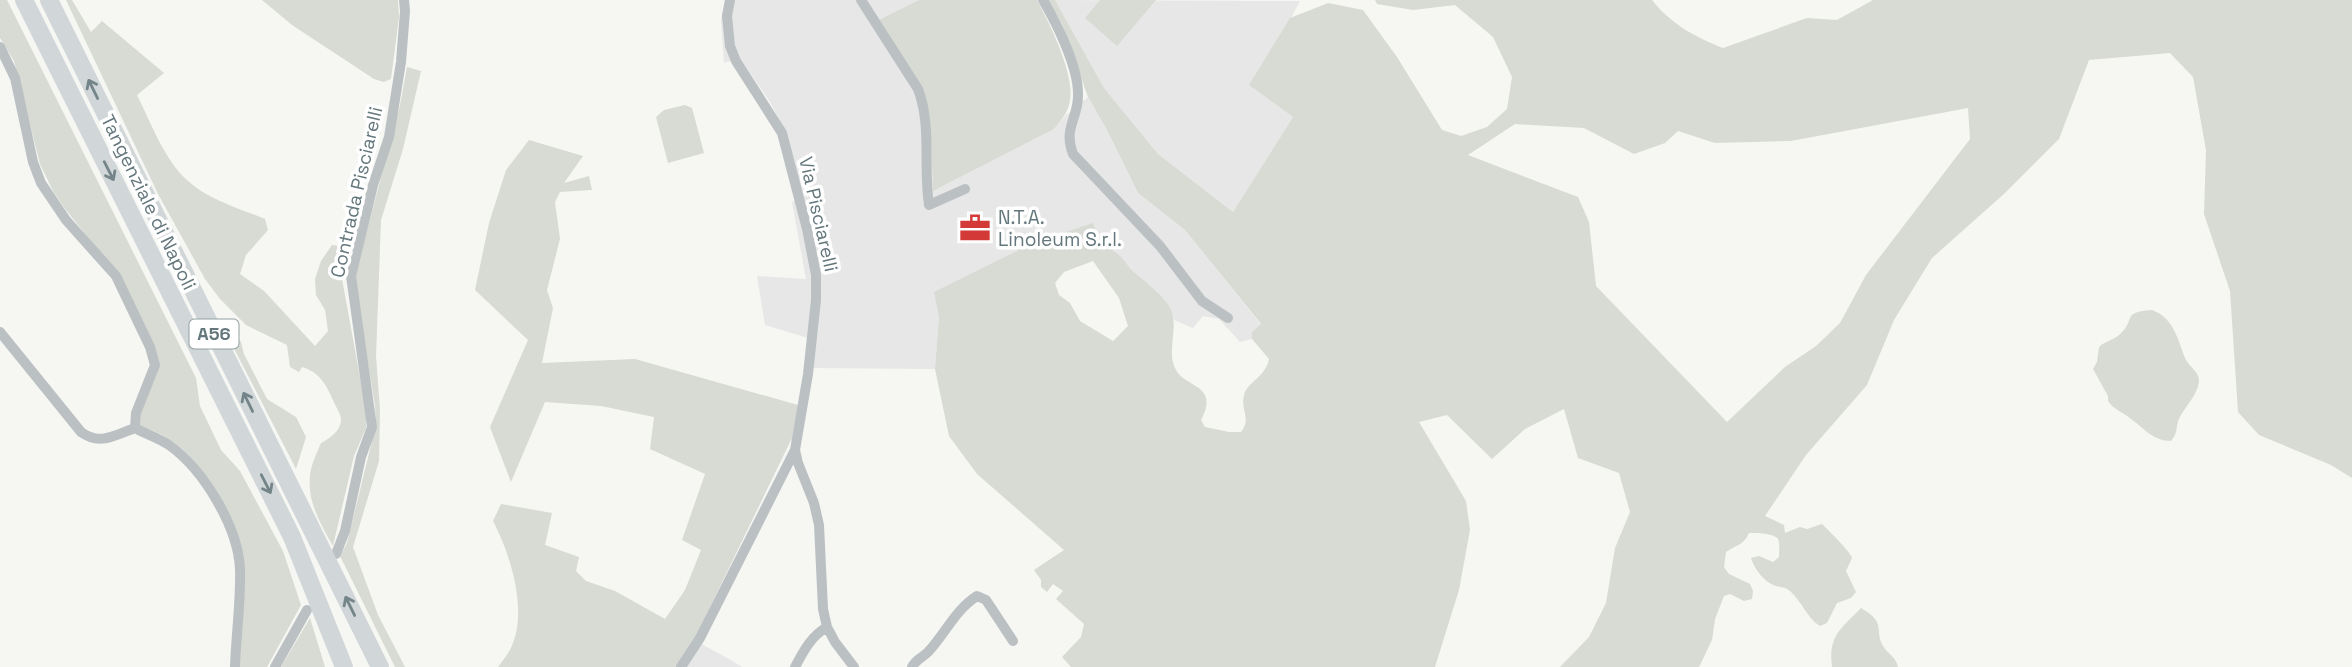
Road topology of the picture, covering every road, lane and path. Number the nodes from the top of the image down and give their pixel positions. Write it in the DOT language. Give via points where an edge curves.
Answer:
graph roads {
  1 [pos="24,0"];
  2 [pos="49,0"];
  3 [pos="404,0"];
  4 [pos="730,0"];
  5 [pos="861,0"];
  6 [pos="1043,0"];
  7 [pos="0,47"];
  8 [pos="965,189"];
  9 [pos="1228,318"];
  10 [pos="0,332"];
  11 [pos="135,428"];
  12 [pos="795,450"];
  13 [pos="336,554"];
  14 [pos="307,610"];
  15 [pos="827,627"];
  16 [pos="1013,641"];
  17 [pos="341,664"];
  18 [pos="235,667"];
  19 [pos="275,667"];
  20 [pos="380,667"];
  21 [pos="681,667"];
  22 [pos="795,667"];
  23 [pos="854,667"];
  24 [pos="912,667"];
  1 -- 17 [label="highway, Tangenziale di Napoli / A56, one-way" via="292,537"];
  20 -- 2 [label="highway, Tangenziale di Napoli / A56, one-way"];
  3 -- 13 [label="street, Contrada Pisciarelli" via="401,62 389,137 351,276 372,427"];
  4 -- 12 [label="street, Via Pisciarelli" via="730,46 782,133 816,275 808,374"];
  5 -- 8 [label="street" via="922,100 929,205"];
  6 -- 9 [label="street" via="1058,24 1077,83 1078,102 1068,137 1073,154 1160,246 1202,301"];
  7 -- 11 [label="street" via="15,78 41,183 65,220 116,276 150,346 155,365 136,413"];
  10 -- 11 [label="street" via="90,439 103,440"];
  11 -- 18 [label="street" via="168,444 188,461 230,526 240,570"];
  12 -- 15 [label="street, Via Pisciarelli" via="819,525"];
  12 -- 21 [label="street, Via Pisciarelli"];
  14 -- 19 [label="street"];
  15 -- 22 [label="street" via="807,646"];
  15 -- 23 [label="street, Via Pisciarelli"];
  16 -- 24 [label="street" via="986,600 977,596"];
}
